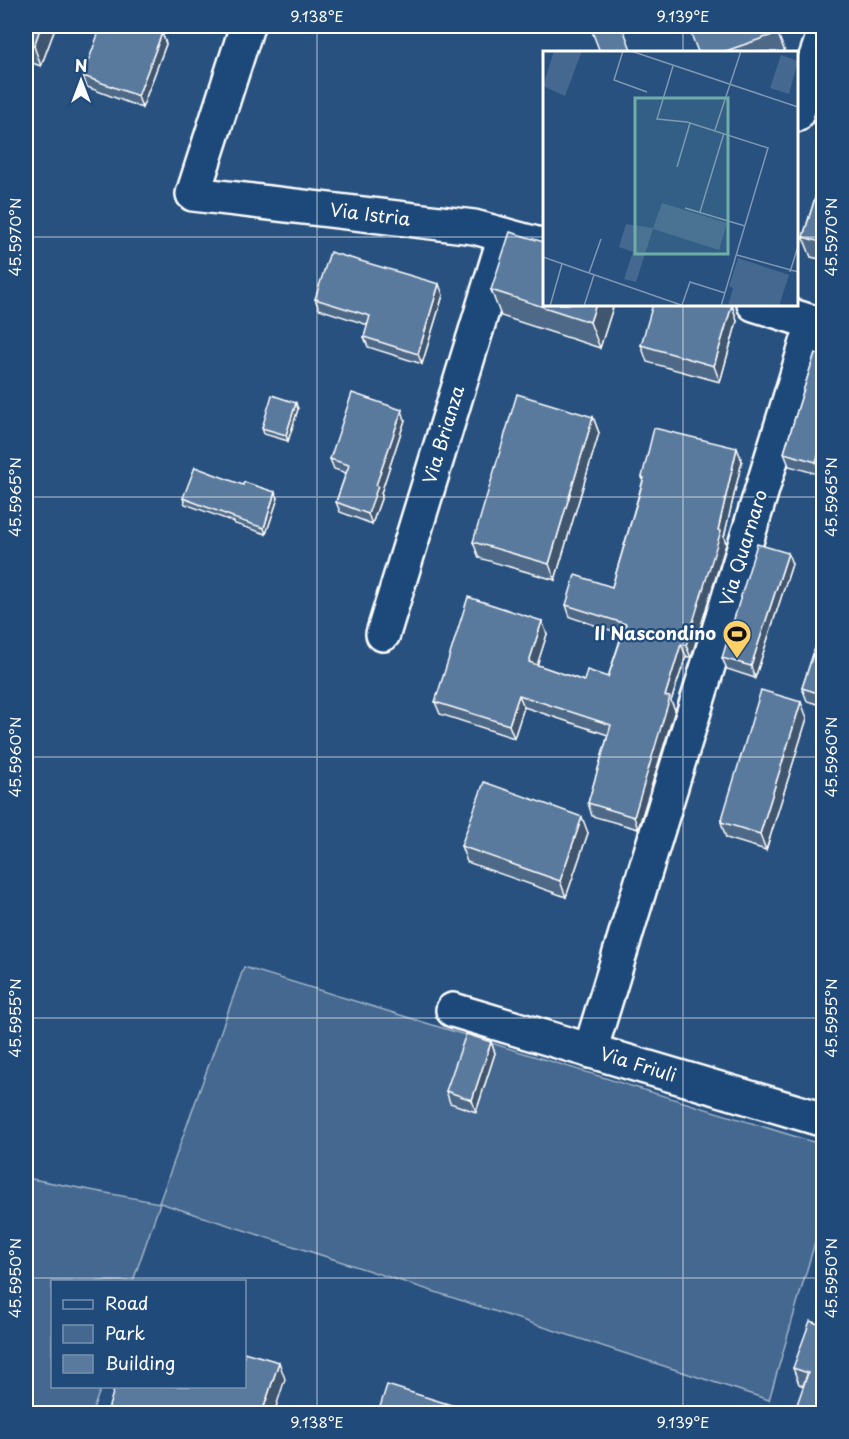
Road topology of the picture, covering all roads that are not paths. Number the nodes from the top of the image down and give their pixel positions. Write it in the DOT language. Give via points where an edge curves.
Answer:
graph roads {
  1 [pos="247,26"];
  2 [pos="824,33"];
  3 [pos="798,109"];
  4 [pos="505,236"];
  5 [pos="543,246"];
  6 [pos="760,306"];
  7 [pos="818,324"];
  8 [pos="383,634"];
  9 [pos="453,1010"];
  10 [pos="590,1051"];
  11 [pos="824,1120"];
  1 -- 4 [label="street, Via Istria" via="194,194 474,227"];
  2 -- 3 [label="street"];
  4 -- 5 [label="street, Via Istria"];
  4 -- 8 [label="street, Via Brianza"];
  6 -- 7 [label="street"];
  7 -- 10 [label="street, Via Quarnaro"];
  9 -- 10 [label="street, Via Friuli"];
  10 -- 11 [label="street, Via Friuli"];
}
